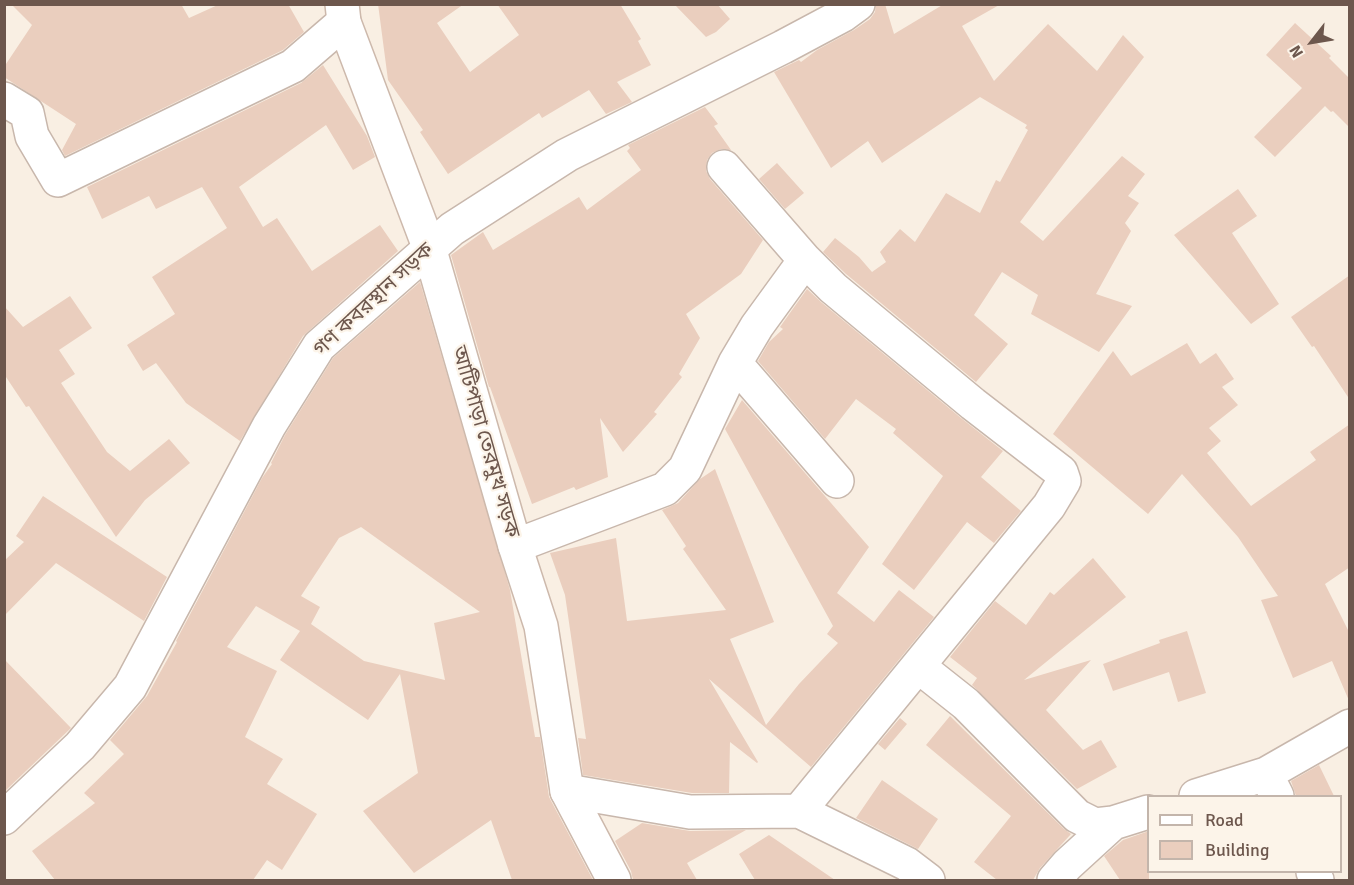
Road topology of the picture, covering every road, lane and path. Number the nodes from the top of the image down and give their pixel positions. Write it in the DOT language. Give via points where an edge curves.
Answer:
graph roads {
  1 [pos="858,4"];
  2 [pos="343,13"];
  3 [pos="4,99"];
  4 [pos="724,167"];
  5 [pos="429,247"];
  6 [pos="806,260"];
  7 [pos="735,363"];
  8 [pos="837,481"];
  9 [pos="515,546"];
  10 [pos="918,666"];
  11 [pos="1350,726"];
  12 [pos="1271,785"];
  13 [pos="567,791"];
  14 [pos="1203,795"];
  15 [pos="799,811"];
  16 [pos="1147,813"];
  17 [pos="4,818"];
  18 [pos="1113,823"];
  19 [pos="614,880"];
  20 [pos="928,880"];
  21 [pos="1054,880"];
  1 -- 5 [label="street, গণ কবরস্থান সড়ক" via="774,51 567,155"];
  2 -- 3 [label="street" via="292,66 58,180 32,136 27,112"];
  2 -- 5 [label="street, আটিপাড়া তেরমুখ সড়ক"];
  4 -- 6 [label="street"];
  5 -- 9 [label="street, আটিপাড়া তেরমুখ সড়ক"];
  5 -- 17 [label="street, গণ কবরস্থান সড়ক" via="319,346 269,426 130,687 80,746"];
  6 -- 7 [label="street"];
  6 -- 10 [label="street" via="973,404 1061,472 1064,481 1049,506"];
  7 -- 8 [label="street"];
  7 -- 9 [label="street" via="685,469 665,489"];
  9 -- 13 [label="street, আটিপাড়া তেরমুখ সড়ক" via="542,626"];
  10 -- 15 [label="street"];
  10 -- 18 [label="street" via="966,704 1077,816 1095,825"];
  11 -- 12 [label="street"];
  12 -- 14 [label="street"];
  13 -- 15 [label="street" via="690,812"];
  13 -- 19 [label="street, আটিপাড়া তেরমুখ সড়ক"];
  15 -- 20 [label="street" via="906,864"];
  16 -- 18 [label="street"];
  18 -- 21 [label="street"];
}
